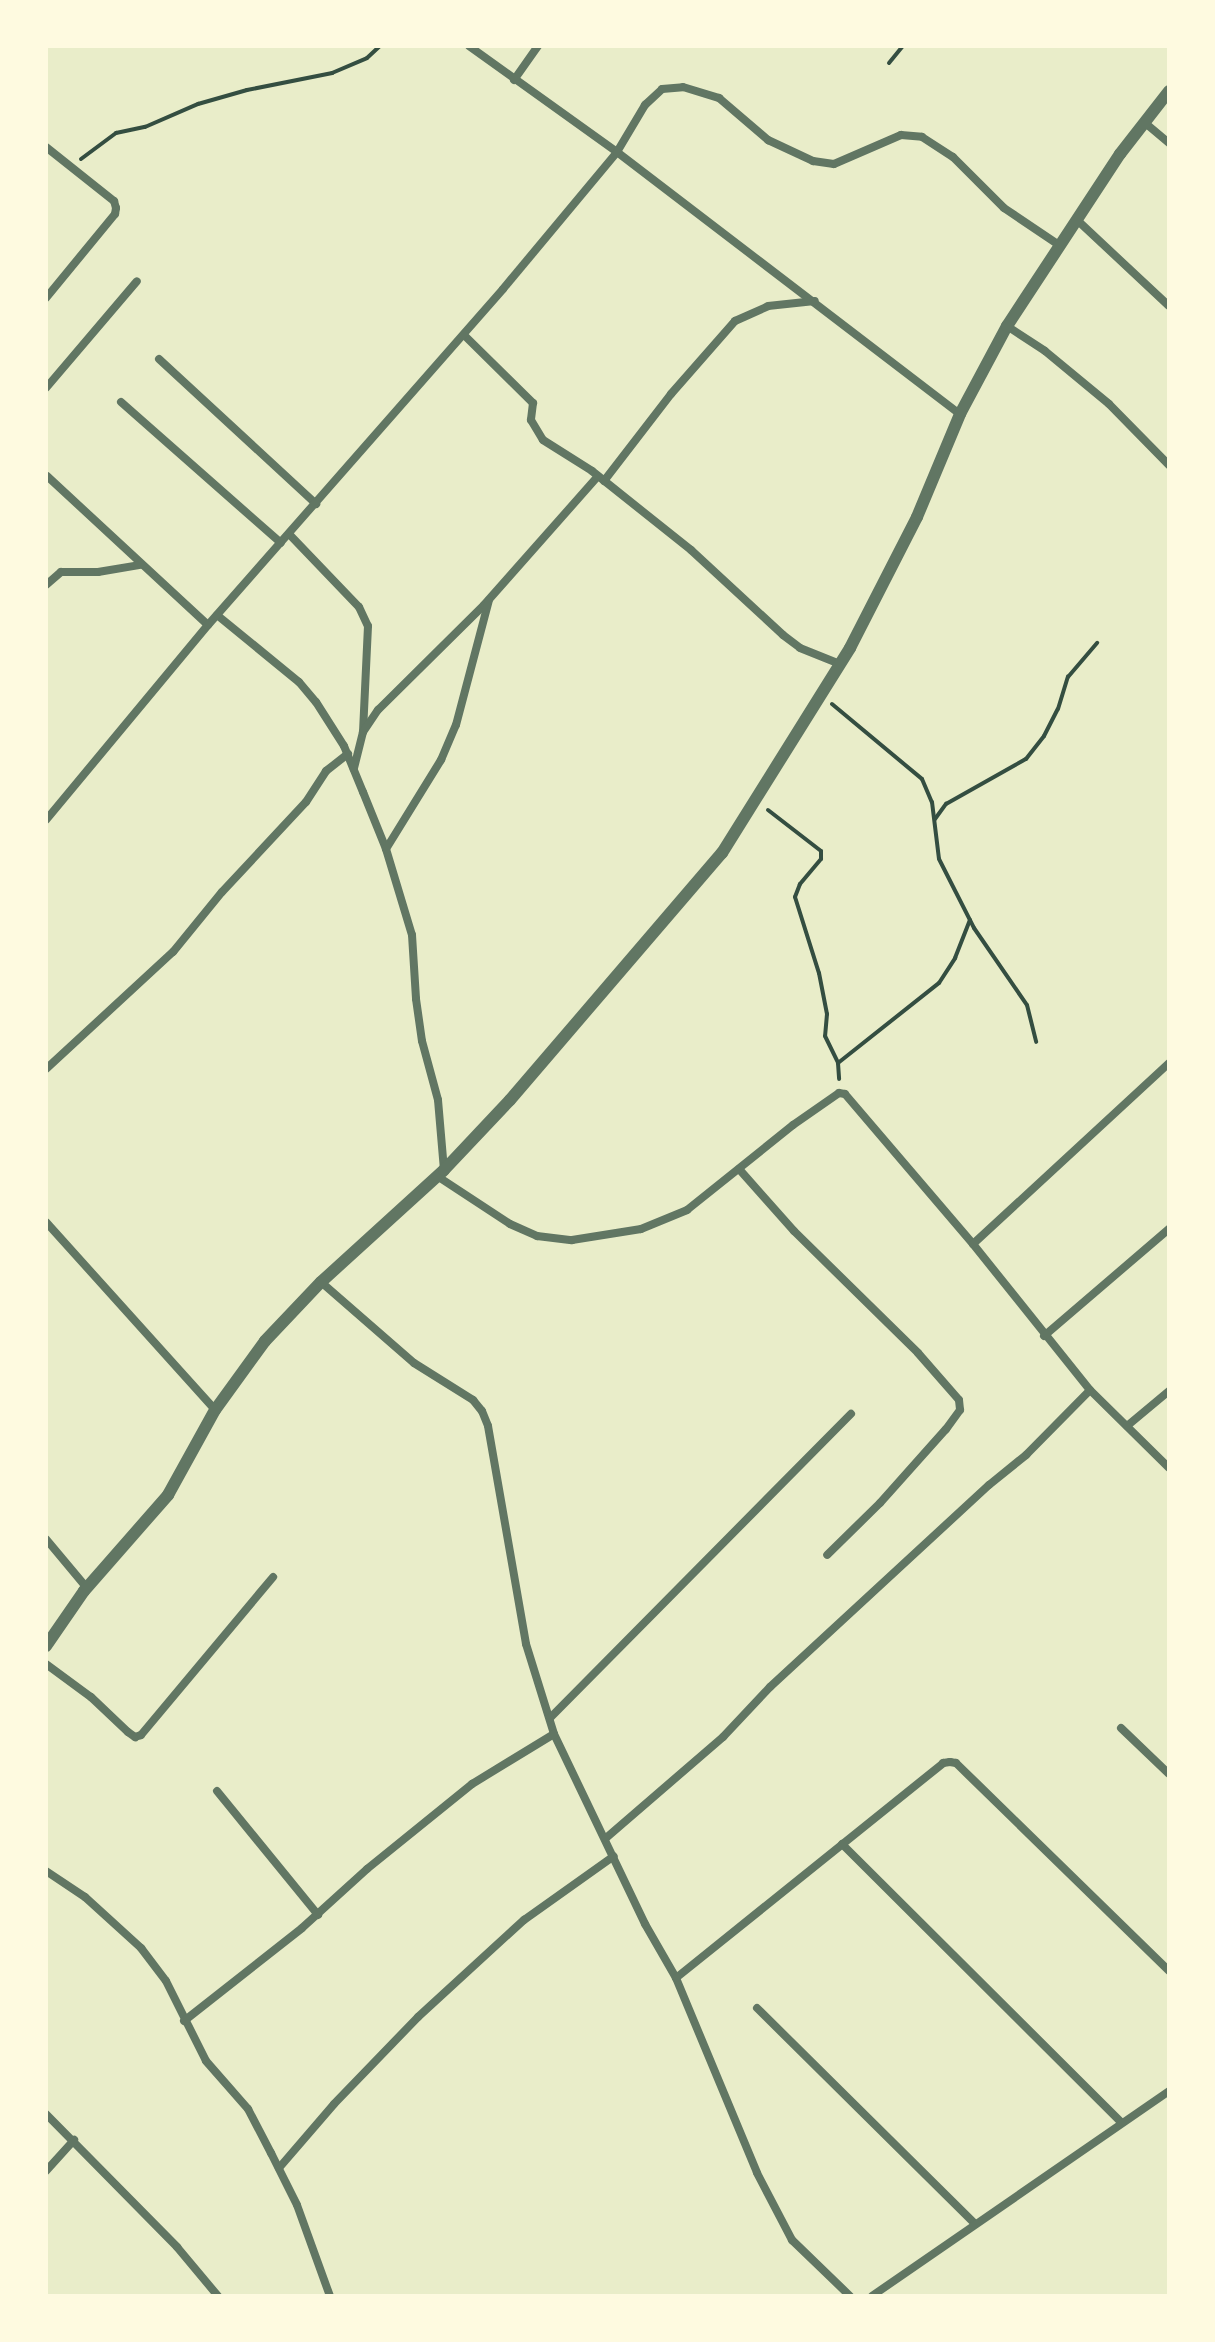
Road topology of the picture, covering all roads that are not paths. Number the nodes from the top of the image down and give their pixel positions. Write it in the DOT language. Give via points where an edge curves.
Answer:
graph roads {
  1 [pos="469,46"];
  2 [pos="538,46"];
  3 [pos="514,80"];
  4 [pos="1169,91"];
  5 [pos="1144,122"];
  6 [pos="1169,143"];
  7 [pos="46,147"];
  8 [pos="617,152"];
  9 [pos="1076,219"];
  10 [pos="1059,245"];
  11 [pos="137,281"];
  12 [pos="47,295"];
  13 [pos="816,301"];
  14 [pos="1169,306"];
  15 [pos="1007,326"];
  16 [pos="464,335"];
  17 [pos="159,359"];
  18 [pos="46,388"];
  19 [pos="121,402"];
  20 [pos="960,414"];
  21 [pos="1169,465"];
  22 [pos="47,476"];
  23 [pos="601,478"];
  24 [pos="316,504"];
  25 [pos="289,534"];
  26 [pos="281,543"];
  27 [pos="140,565"];
  28 [pos="46,585"];
  29 [pos="490,599"];
  30 [pos="217,615"];
  31 [pos="208,625"];
  32 [pos="840,664"];
  33 [pos="363,732"];
  34 [pos="348,754"];
  35 [pos="354,770"];
  36 [pos="46,820"];
  37 [pos="386,849"];
  38 [pos="1169,1063"];
  39 [pos="46,1069"];
  40 [pos="739,1169"];
  41 [pos="440,1173"];
  42 [pos="46,1222"];
  43 [pos="1169,1229"];
  44 [pos="973,1244"];
  45 [pos="321,1282"];
  46 [pos="1044,1336"];
  47 [pos="1090,1390"];
  48 [pos="1169,1391"];
  49 [pos="215,1410"];
  50 [pos="851,1414"];
  51 [pos="1127,1426"];
  52 [pos="1169,1468"];
  53 [pos="46,1539"];
  54 [pos="827,1555"];
  55 [pos="273,1577"];
  56 [pos="87,1588"];
  57 [pos="46,1646"];
  58 [pos="46,1664"];
  59 [pos="550,1718"];
  60 [pos="1121,1728"];
  61 [pos="554,1734"];
  62 [pos="1169,1774"];
  63 [pos="217,1791"];
  64 [pos="606,1838"];
  65 [pos="842,1844"];
  66 [pos="614,1856"];
  67 [pos="46,1871"];
  68 [pos="318,1915"];
  69 [pos="1169,1971"];
  70 [pos="676,1978"];
  71 [pos="757,2008"];
  72 [pos="184,2021"];
  73 [pos="1169,2091"];
  74 [pos="46,2114"];
  75 [pos="1122,2123"];
  76 [pos="74,2140"];
  77 [pos="279,2168"];
  78 [pos="46,2171"];
  79 [pos="974,2223"];
  80 [pos="218,2296"];
  81 [pos="330,2296"];
  82 [pos="850,2296"];
  83 [pos="872,2296"];
  1 -- 3 [label="street"];
  2 -- 3 [label="street"];
  3 -- 8 [label="street"];
  4 -- 5 [label="street"];
  5 -- 6 [label="street"];
  5 -- 9 [label="street"];
  7 -- 12 [label="street" via="114,201 115,214"];
  8 -- 10 [label="street" via="645,105 662,89 683,87 719,98 768,140 813,161 834,164 901,135 922,137 953,157 1004,208"];
  8 -- 13 [label="street"];
  8 -- 16 [label="street"];
  9 -- 10 [label="street"];
  9 -- 14 [label="street"];
  10 -- 15 [label="street"];
  11 -- 18 [label="street"];
  13 -- 20 [label="street"];
  13 -- 23 [label="street" via="768,306 735,321"];
  15 -- 20 [label="street"];
  15 -- 21 [label="street" via="1109,404"];
  16 -- 23 [label="street" via="533,403 531,420 543,440"];
  16 -- 24 [label="street"];
  17 -- 24 [label="street"];
  19 -- 26 [label="street"];
  20 -- 32 [label="street" via="917,517"];
  22 -- 27 [label="street"];
  23 -- 29 [label="street"];
  23 -- 32 [label="street" via="691,550 783,635"];
  24 -- 25 [label="street"];
  25 -- 26 [label="street"];
  25 -- 33 [label="street" via="359,607 368,626"];
  26 -- 30 [label="street"];
  27 -- 28 [label="street" via="61,572"];
  27 -- 31 [label="street"];
  29 -- 33 [label="street" via="378,710"];
  29 -- 37 [label="street" via="456,725 441,760"];
  30 -- 31 [label="street"];
  30 -- 34 [label="street" via="299,682"];
  31 -- 36 [label="street"];
  32 -- 41 [label="street" via="722,853 510,1100"];
  33 -- 35 [label="street"];
  34 -- 35 [label="street"];
  34 -- 39 [label="street" via="326,771 306,802 173,952"];
  35 -- 37 [label="street"];
  37 -- 41 [label="street" via="412,935 422,1041 438,1100"];
  38 -- 44 [label="street"];
  40 -- 41 [label="street" via="687,1210 641,1229 572,1240 537,1236 510,1224"];
  40 -- 44 [label="street" via="839,1093"];
  40 -- 54 [label="street" via="959,1400 960,1410 946,1429"];
  41 -- 45 [label="street"];
  42 -- 49 [label="street"];
  43 -- 46 [label="street"];
  44 -- 46 [label="street"];
  45 -- 49 [label="street" via="265,1341"];
  45 -- 59 [label="street" via="414,1363 482,1411 526,1644"];
  46 -- 47 [label="street"];
  47 -- 51 [label="street"];
  47 -- 64 [label="street" via="1026,1455 770,1687 723,1737"];
  48 -- 51 [label="street"];
  49 -- 56 [label="street" via="168,1495"];
  50 -- 59 [label="street"];
  51 -- 52 [label="street"];
  53 -- 56 [label="street"];
  55 -- 58 [label="street" via="141,1735 128,1732"];
  56 -- 57 [label="street"];
  59 -- 61 [label="street"];
  60 -- 62 [label="street"];
  61 -- 64 [label="street"];
  61 -- 68 [label="street" via="472,1784"];
  63 -- 68 [label="street"];
  64 -- 66 [label="street"];
  65 -- 69 [label="street" via="943,1763 956,1763"];
  65 -- 70 [label="street"];
  65 -- 75 [label="street"];
  66 -- 70 [label="street"];
  66 -- 77 [label="street" via="524,1920 418,2017"];
  67 -- 72 [label="street" via="85,1897 141,1948 166,1981"];
  68 -- 72 [label="street"];
  70 -- 82 [label="street" via="757,2173 792,2240"];
  71 -- 79 [label="street"];
  72 -- 77 [label="street" via="206,2061 248,2109"];
  73 -- 75 [label="street"];
  74 -- 76 [label="street"];
  75 -- 79 [label="street"];
  76 -- 78 [label="street"];
  76 -- 80 [label="street"];
  77 -- 81 [label="street"];
  79 -- 83 [label="street"];
}
